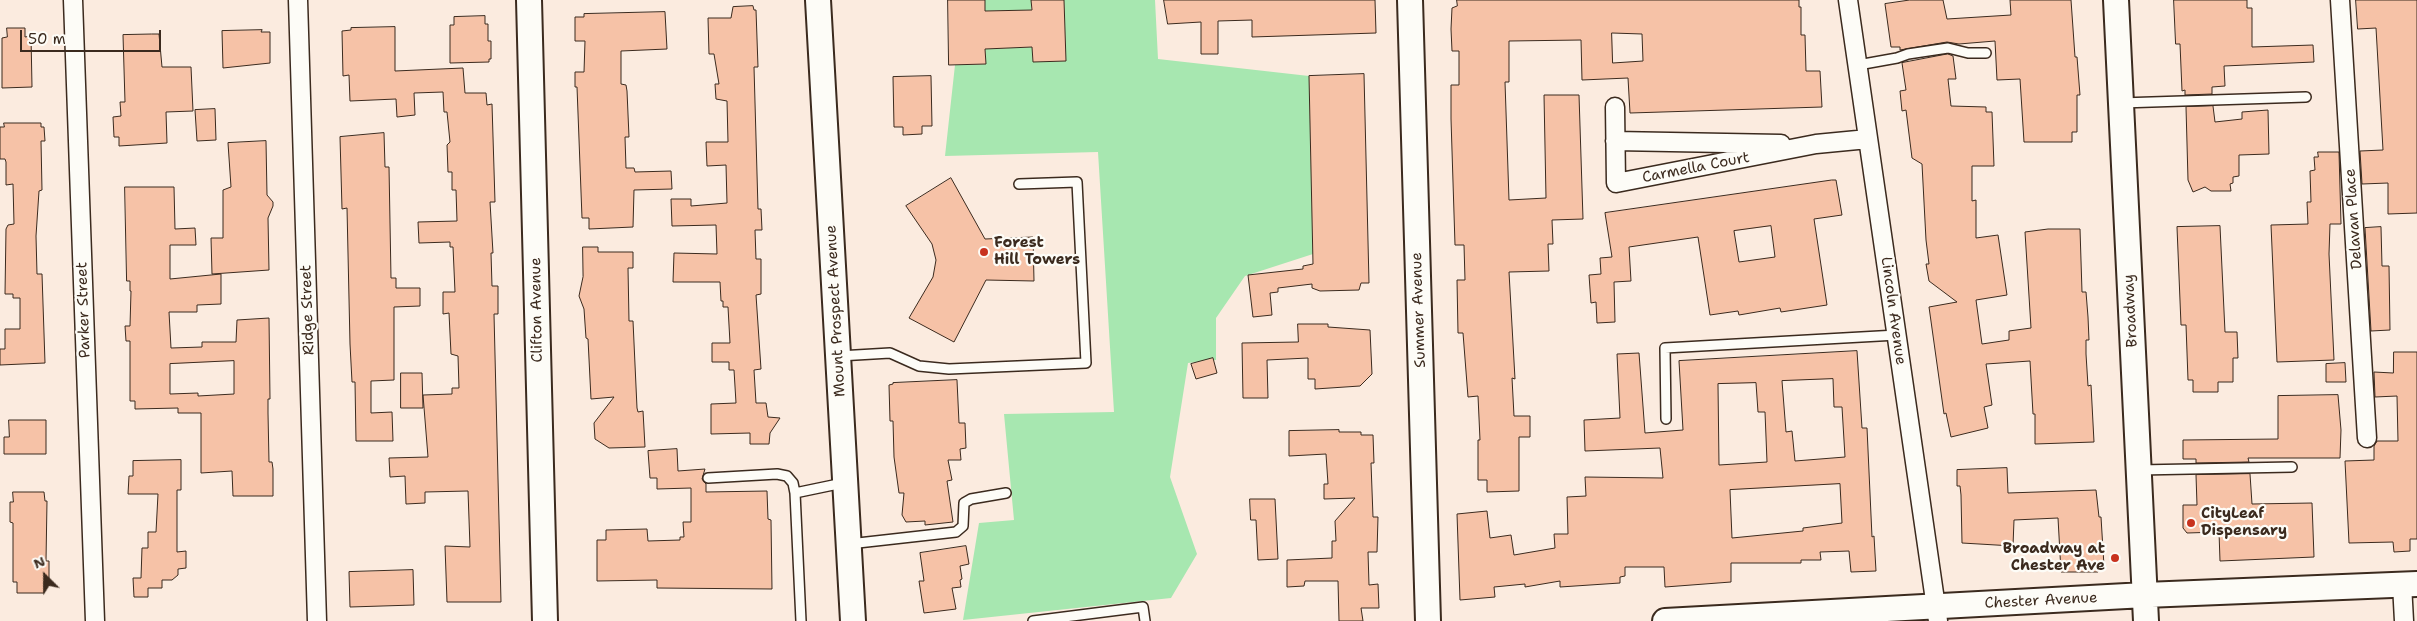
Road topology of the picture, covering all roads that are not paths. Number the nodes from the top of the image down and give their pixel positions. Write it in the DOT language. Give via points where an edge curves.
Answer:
graph roads {
  1 [pos="73,0"];
  2 [pos="298,0"];
  3 [pos="530,0"];
  4 [pos="818,0"];
  5 [pos="1410,0"];
  6 [pos="1848,0"];
  7 [pos="2116,0"];
  8 [pos="2340,0"];
  9 [pos="1986,53"];
  10 [pos="1858,65"];
  11 [pos="2306,97"];
  12 [pos="2121,103"];
  13 [pos="1614,107"];
  14 [pos="1868,139"];
  15 [pos="1615,142"];
  16 [pos="1816,144"];
  17 [pos="1019,184"];
  18 [pos="1897,335"];
  19 [pos="838,356"];
  20 [pos="1666,419"];
  21 [pos="2367,438"];
  22 [pos="2292,467"];
  23 [pos="2139,470"];
  24 [pos="708,478"];
  25 [pos="845,482"];
  26 [pos="795,493"];
  27 [pos="1006,493"];
  28 [pos="849,544"];
  29 [pos="2409,584"];
  30 [pos="2145,595"];
  31 [pos="1937,614"];
  32 [pos="1092,617"];
  33 [pos="96,621"];
  34 [pos="317,621"];
  35 [pos="544,621"];
  36 [pos="801,621"];
  37 [pos="853,621"];
  38 [pos="1033,621"];
  39 [pos="1145,621"];
  40 [pos="1428,621"];
  41 [pos="1665,621"];
  42 [pos="2146,621"];
  43 [pos="2404,621"];
  1 -- 33 [label="street, Parker Street"];
  2 -- 34 [label="street, Ridge Street"];
  3 -- 35 [label="street, Clifton Avenue"];
  4 -- 19 [label="street, Mount Prospect Avenue"];
  5 -- 40 [label="street, Summer Avenue"];
  6 -- 10 [label="street, Lincoln Avenue"];
  7 -- 12 [label="street, Broadway"];
  8 -- 21 [label="street, Delavan Place"];
  9 -- 10 [label="lane" via="1948,48"];
  10 -- 14 [label="street, Lincoln Avenue"];
  11 -- 12 [label="lane"];
  12 -- 23 [label="street, Broadway"];
  13 -- 15 [label="street, Carmella Court"];
  14 -- 16 [label="street, Carmella Court"];
  14 -- 18 [label="street, Lincoln Avenue"];
  15 -- 16 [label="street, Carmella Court"];
  15 -- 16 [label="street, Carmella Court" via="1616,183"];
  17 -- 19 [label="lane" via="1077,182 1086,363 949,369 919,366 890,353"];
  18 -- 20 [label="lane" via="1665,348"];
  18 -- 31 [label="street, Lincoln Avenue"];
  19 -- 25 [label="street, Mount Prospect Avenue"];
  22 -- 23 [label="lane"];
  23 -- 30 [label="street, Broadway"];
  24 -- 26 [label="lane" via="788,476"];
  25 -- 26 [label="lane"];
  25 -- 28 [label="street, Mount Prospect Avenue"];
  26 -- 36 [label="lane"];
  27 -- 28 [label="lane" via="964,503 963,526 956,532"];
  28 -- 37 [label="street, Mount Prospect Avenue"];
  29 -- 30 [label="street, Chester Avenue"];
  29 -- 43 [label="street"];
  30 -- 31 [label="street, Chester Avenue"];
  30 -- 42 [label="street, Broadway"];
  31 -- 41 [label="street, Chester Avenue"];
  32 -- 38 [label="lane"];
  32 -- 39 [label="lane" via="1143,607"];
}
